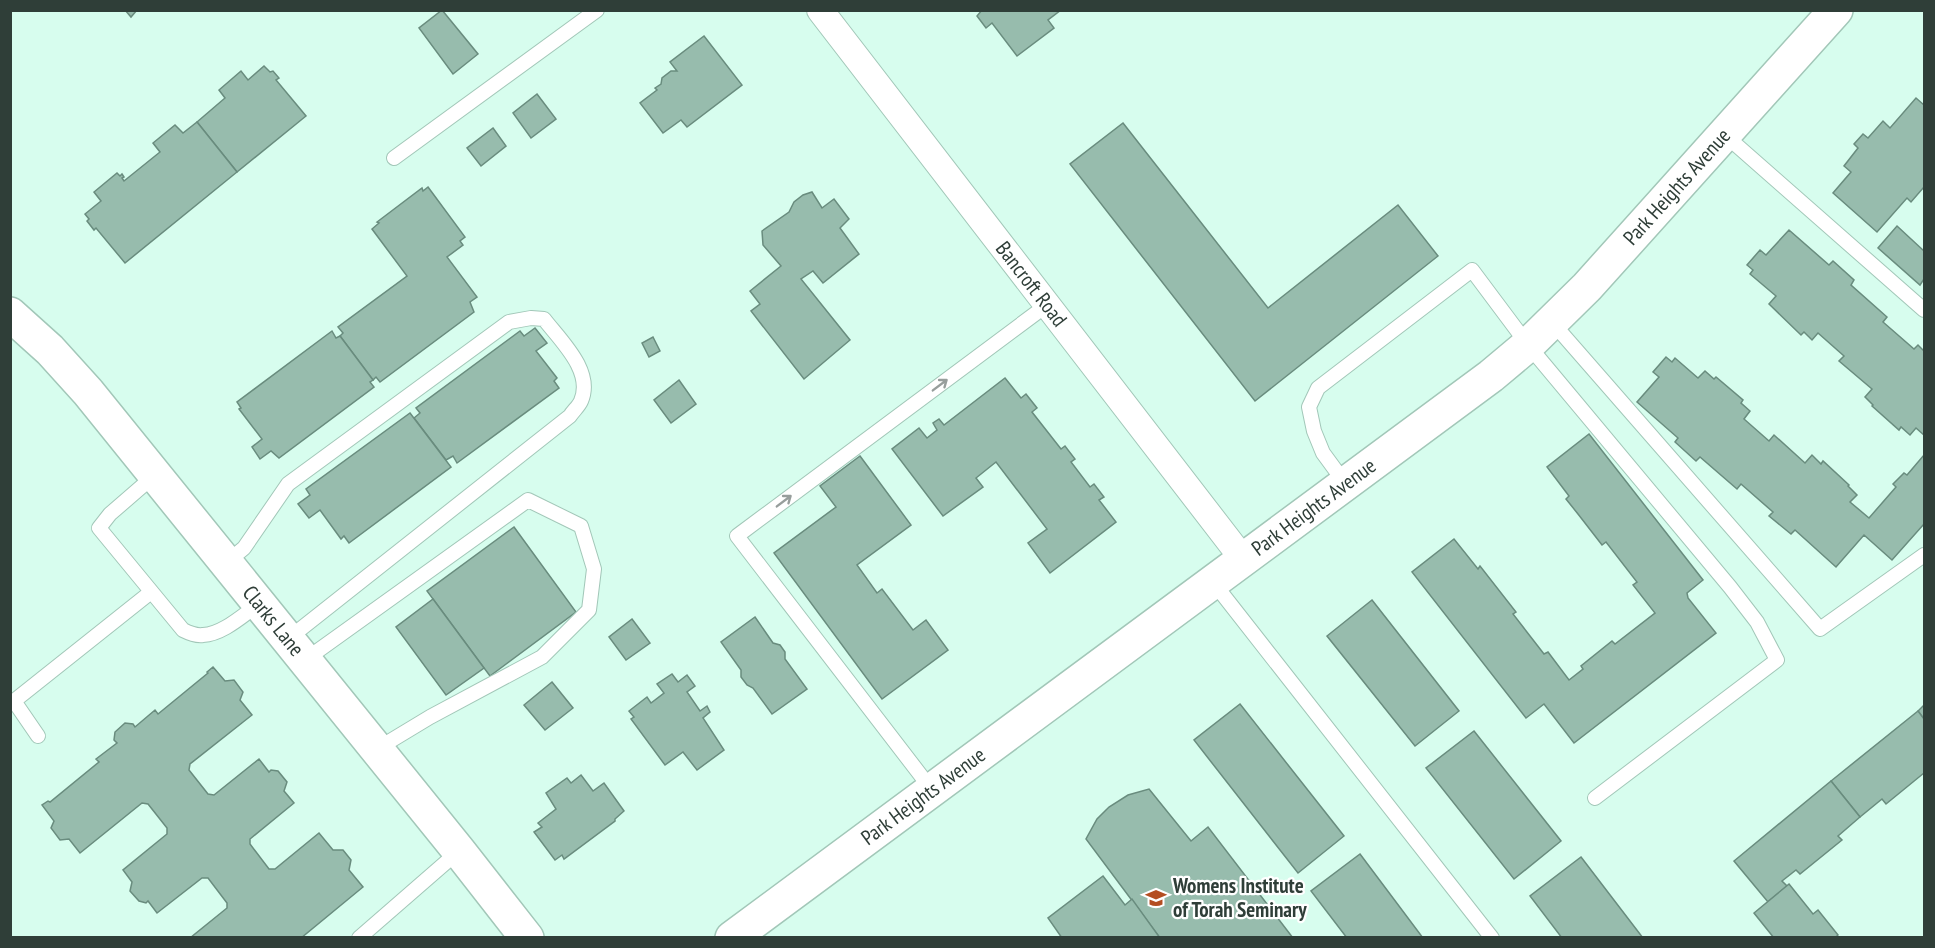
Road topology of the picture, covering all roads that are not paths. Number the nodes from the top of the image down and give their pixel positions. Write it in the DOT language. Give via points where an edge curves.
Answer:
graph roads {
  1 [pos="597,10"];
  2 [pos="820,10"];
  3 [pos="1836,10"];
  4 [pos="1725,135"];
  5 [pos="394,158"];
  6 [pos="1047,305"];
  7 [pos="1924,310"];
  8 [pos="10,314"];
  9 [pos="1551,321"];
  10 [pos="1528,345"];
  11 [pos="155,475"];
  12 [pos="1345,483"];
  13 [pos="1924,555"];
  14 [pos="1243,559"];
  15 [pos="226,563"];
  16 [pos="1213,582"];
  17 [pos="152,592"];
  18 [pos="259,604"];
  19 [pos="296,649"];
  20 [pos="38,736"];
  21 [pos="376,749"];
  22 [pos="932,790"];
  23 [pos="1595,798"];
  24 [pos="459,851"];
  25 [pos="359,938"];
  26 [pos="526,938"];
  27 [pos="732,938"];
  28 [pos="1492,938"];
  1 -- 5 [label="lane"];
  2 -- 6 [label="street, Bancroft Road"];
  3 -- 4 [label="main road, Park Heights Avenue"];
  4 -- 7 [label="lane"];
  4 -- 9 [label="main road, Park Heights Avenue" via="1587,287"];
  6 -- 14 [label="street, Bancroft Road"];
  22 -- 6 [label="lane, one-way" via="737,536"];
  8 -- 11 [label="main road, Clarks Lane" via="88,392"];
  9 -- 10 [label="main road, Park Heights Avenue"];
  9 -- 13 [label="lane" via="1820,629"];
  10 -- 12 [label="main road, Park Heights Avenue"];
  10 -- 12 [label="lane" via="1472,270 1318,388 1309,407 1314,431 1323,453"];
  10 -- 23 [label="lane" via="1730,587 1757,622 1777,660"];
  11 -- 15 [label="main road, Clarks Lane"];
  11 -- 17 [label="lane" via="99,528"];
  12 -- 14 [label="main road, Park Heights Avenue"];
  14 -- 16 [label="main road, Park Heights Avenue"];
  15 -- 18 [label="main road, Clarks Lane"];
  15 -- 19 [label="lane" via="244,548 288,484 509,322 544,320 574,358 584,381 581,400 570,416"];
  16 -- 22 [label="main road, Park Heights Avenue"];
  16 -- 28 [label="lane"];
  17 -- 18 [label="lane" via="183,630 203,635 227,626"];
  17 -- 20 [label="lane" via="14,700"];
  18 -- 19 [label="main road, Clarks Lane"];
  19 -- 21 [label="main road, Clarks Lane"];
  19 -- 21 [label="lane" via="528,500 581,526 594,569 589,610 542,657"];
  21 -- 24 [label="main road, Clarks Lane"];
  22 -- 27 [label="main road, Park Heights Avenue"];
  24 -- 25 [label="lane"];
  24 -- 26 [label="main road, Clarks Lane"];
}
